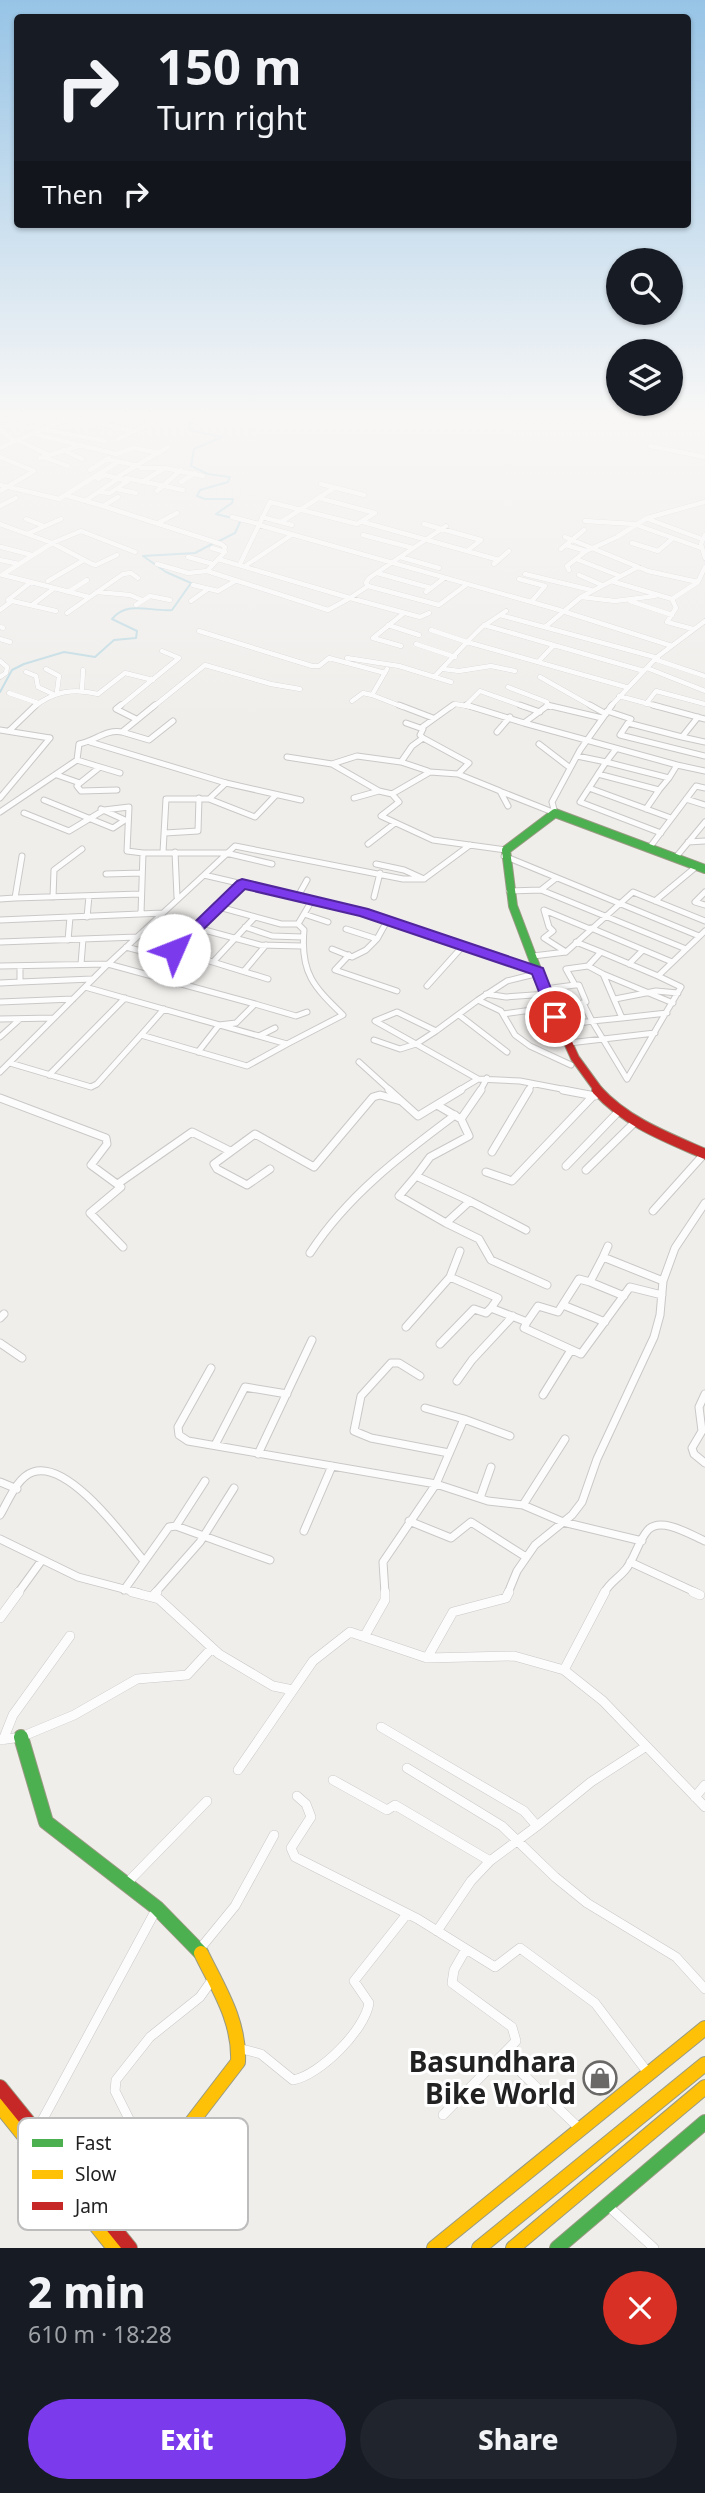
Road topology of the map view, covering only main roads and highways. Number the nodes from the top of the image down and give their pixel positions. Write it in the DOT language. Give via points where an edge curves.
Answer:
graph roads {
  1 [pos="701,867"];
  2 [pos="705,1154"];
  3 [pos="21,1737"];
  4 [pos="705,2028"];
  5 [pos="705,2064"];
  6 [pos="0,2087"];
  7 [pos="705,2087"];
  8 [pos="0,2106"];
  9 [pos="25,2118"];
  10 [pos="195,2118"];
  11 [pos="705,2122"];
  12 [pos="18,2128"];
  13 [pos="100,2230"];
  14 [pos="115,2230"];
  15 [pos="114,2248"];
  16 [pos="130,2248"];
  17 [pos="435,2248"];
  18 [pos="479,2248"];
  19 [pos="513,2248"];
  20 [pos="556,2248"];
  1 -- 2 [label="main road" via="555,813 505,853 509,891 552,1008 599,1096 636,1121"];
  3 -- 10 [label="main road" via="46,1822 157,1908 200,1950 237,2032 240,2049 238,2062"];
  4 -- 17 [label="main road"];
  5 -- 18 [label="main road"];
  6 -- 9 [label="main road"];
  7 -- 19 [label="main road"];
  8 -- 12 [label="main road"];
  11 -- 20 [label="main road"];
  13 -- 15 [label="main road"];
  14 -- 16 [label="main road"];
}
